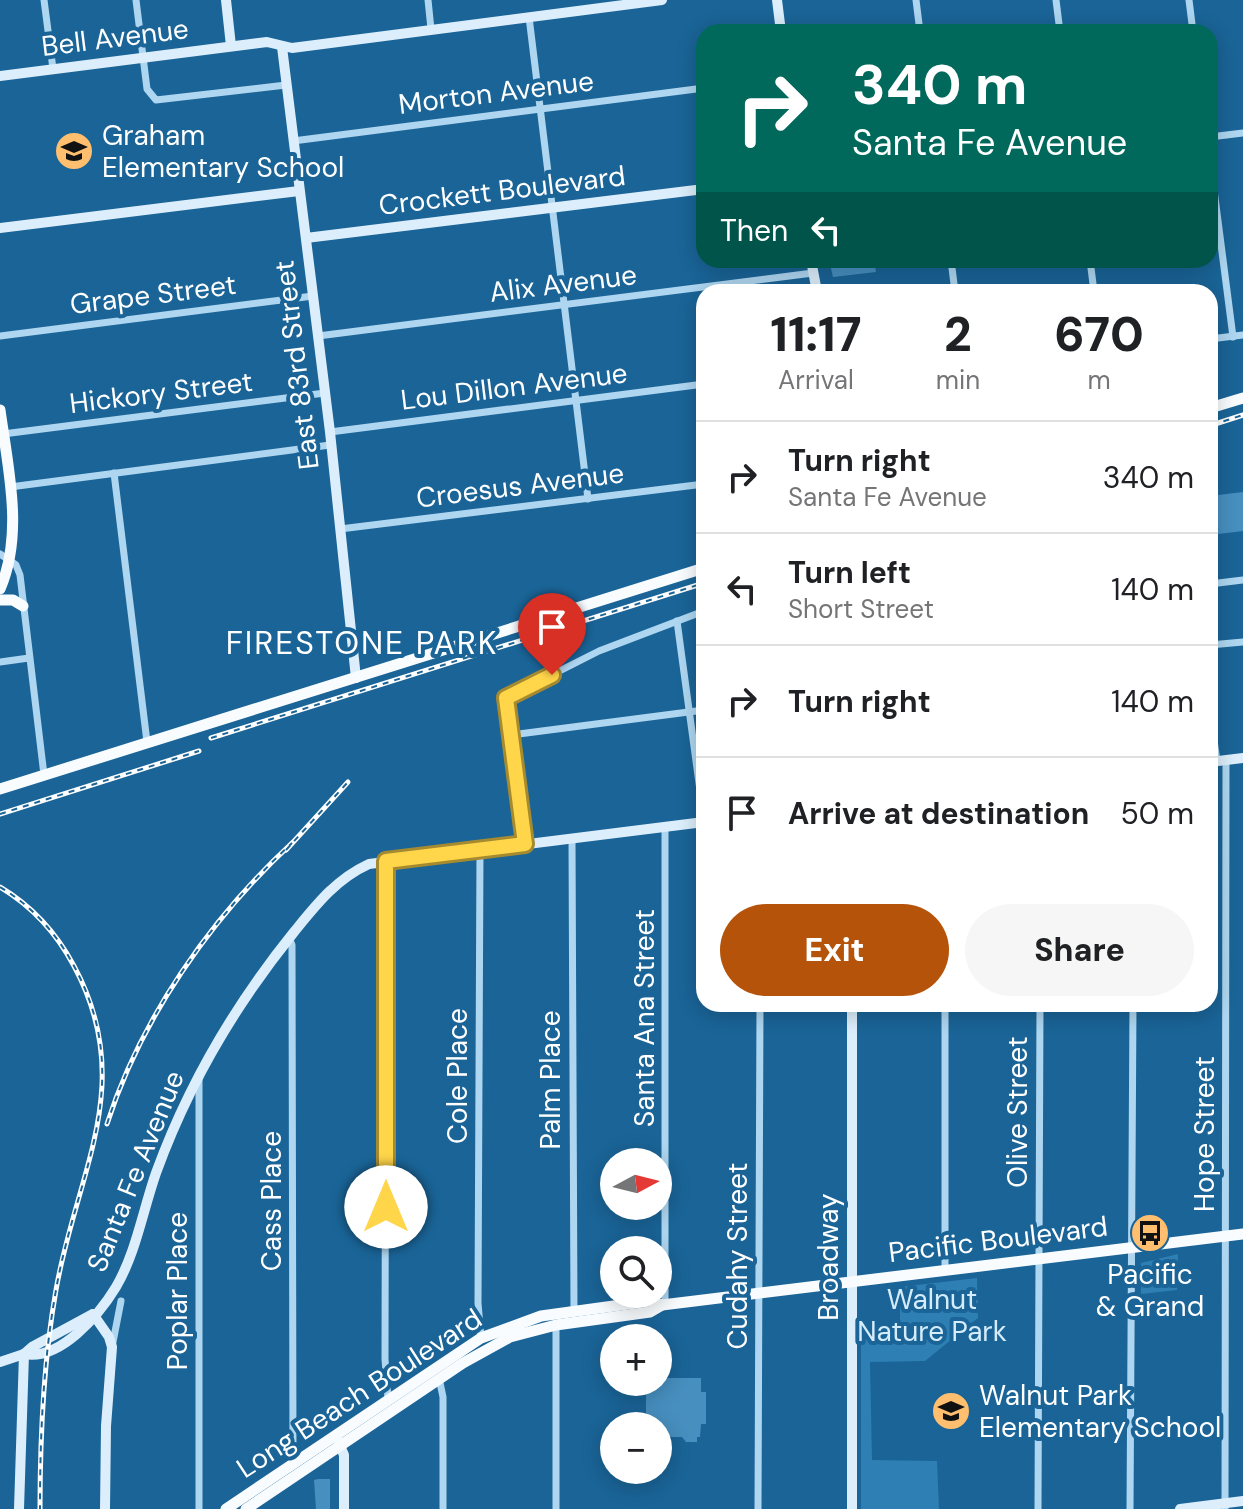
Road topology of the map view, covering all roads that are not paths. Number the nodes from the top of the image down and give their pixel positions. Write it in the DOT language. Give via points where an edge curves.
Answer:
graph roads {
  1 [pos="44,0"];
  2 [pos="136,0"];
  3 [pos="226,0"];
  4 [pos="428,0"];
  5 [pos="662,0"];
  6 [pos="777,0"];
  7 [pos="916,0"];
  8 [pos="1056,0"];
  9 [pos="1189,0"];
  10 [pos="583,5"];
  11 [pos="529,17"];
  12 [pos="780,24"];
  13 [pos="919,24"];
  14 [pos="1059,24"];
  15 [pos="1192,24"];
  16 [pos="431,29"];
  17 [pos="231,46"];
  18 [pos="282,47"];
  19 [pos="143,58"];
  20 [pos="53,69"];
  21 [pos="0,76"];
  22 [pos="286,85"];
  23 [pos="696,89"];
  24 [pos="540,109"];
  25 [pos="1243,133"];
  26 [pos="1218,136"];
  27 [pos="293,141"];
  28 [pos="696,190"];
  29 [pos="299,191"];
  30 [pos="553,208"];
  31 [pos="1218,221"];
  32 [pos="0,228"];
  33 [pos="306,238"];
  34 [pos="812,268"];
  35 [pos="813,273"];
  36 [pos="728,284"];
  37 [pos="815,284"];
  38 [pos="696,288"];
  39 [pos="313,296"];
  40 [pos="566,305"];
  41 [pos="1243,335"];
  42 [pos="0,336"];
  43 [pos="318,336"];
  44 [pos="1233,337"];
  45 [pos="1218,338"];
  46 [pos="696,385"];
  47 [pos="325,393"];
  48 [pos="1243,398"];
  49 [pos="576,400"];
  50 [pos="1218,406"];
  51 [pos="0,410"];
  52 [pos="330,432"];
  53 [pos="2,442"];
  54 [pos="330,445"];
  55 [pos="114,473"];
  56 [pos="696,485"];
  57 [pos="10,487"];
  58 [pos="588,499"];
  59 [pos="340,529"];
  60 [pos="5,556"];
  61 [pos="696,571"];
  62 [pos="1243,580"];
  63 [pos="1218,583"];
  64 [pos="0,589"];
  65 [pos="0,600"];
  66 [pos="23,606"];
  67 [pos="696,614"];
  68 [pos="677,621"];
  69 [pos="1243,642"];
  70 [pos="1218,644"];
  71 [pos="29,658"];
  72 [pos="0,662"];
  73 [pos="356,678"];
  74 [pos="696,711"];
  75 [pos="688,712"];
  76 [pos="511,735"];
  77 [pos="147,742"];
  78 [pos="1243,758"];
  79 [pos="1218,761"];
  80 [pos="696,766"];
  81 [pos="44,775"];
  82 [pos="0,789"];
  83 [pos="696,822"];
  84 [pos="665,827"];
  85 [pos="572,839"];
  86 [pos="525,844"];
  87 [pos="480,850"];
  88 [pos="386,861"];
  89 [pos="289,938"];
  90 [pos="760,1012"];
  91 [pos="852,1012"];
  92 [pos="945,1012"];
  93 [pos="1040,1012"];
  94 [pos="1133,1012"];
  95 [pos="199,1072"];
  96 [pos="1243,1234"];
  97 [pos="663,1236"];
  98 [pos="1226,1236"];
  99 [pos="1131,1247"];
  100 [pos="1039,1258"];
  101 [pos="945,1269"];
  102 [pos="852,1280"];
  103 [pos="759,1294"];
  104 [pos="121,1301"];
  105 [pos="672,1304"];
  106 [pos="617,1308"];
  107 [pos="93,1314"];
  108 [pos="574,1317"];
  109 [pos="555,1320"];
  110 [pos="106,1331"];
  111 [pos="481,1338"];
  112 [pos="68,1341"];
  113 [pos="112,1347"];
  114 [pos="24,1354"];
  115 [pos="0,1362"];
  116 [pos="439,1378"];
  117 [pos="388,1399"];
  118 [pos="337,1440"];
  119 [pos="293,1464"];
  120 [pos="1243,1501"];
  121 [pos="1225,1506"];
  122 [pos="19,1509"];
  123 [pos="105,1509"];
  124 [pos="199,1509"];
  125 [pos="226,1509"];
  126 [pos="246,1509"];
  127 [pos="344,1509"];
  128 [pos="443,1509"];
  129 [pos="556,1509"];
  130 [pos="758,1509"];
  131 [pos="852,1509"];
  132 [pos="1038,1509"];
  133 [pos="1130,1509"];
  134 [pos="1180,1509"];
  1 -- 20 [label="street"];
  2 -- 19 [label="street"];
  3 -- 17 [label="street"];
  4 -- 16 [label="street"];
  5 -- 10 [label="street, Bell Avenue"];
  6 -- 12 [label="street"];
  7 -- 13 [label="street"];
  8 -- 14 [label="street"];
  9 -- 15 [label="street"];
  10 -- 11 [label="street, Bell Avenue"];
  11 -- 16 [label="street, Bell Avenue"];
  11 -- 24 [label="street"];
  16 -- 18 [label="street, Bell Avenue"];
  17 -- 18 [label="street, Bell Avenue" via="267,42"];
  17 -- 19 [label="street, Bell Avenue"];
  18 -- 22 [label="street, East 83rd Street"];
  19 -- 20 [label="street, Bell Avenue"];
  19 -- 22 [label="street" via="147,89 152,98 163,101"];
  20 -- 21 [label="street, Bell Avenue"];
  22 -- 27 [label="street, East 83rd Street"];
  23 -- 24 [label="street, Morton Avenue"];
  24 -- 27 [label="street, Morton Avenue"];
  24 -- 30 [label="street"];
  25 -- 26 [label="street"];
  27 -- 29 [label="street, East 83rd Street"];
  28 -- 30 [label="street, Crockett Boulevard"];
  29 -- 32 [label="street"];
  29 -- 33 [label="street, East 83rd Street"];
  30 -- 33 [label="street, Crockett Boulevard"];
  30 -- 40 [label="street"];
  31 -- 44 [label="street"];
  33 -- 39 [label="street, East 83rd Street"];
  34 -- 35 [label="street"];
  35 -- 36 [label="street, Alix Avenue"];
  35 -- 37 [label="street"];
  38 -- 40 [label="street, Alix Avenue"];
  39 -- 42 [label="street, Grape Street"];
  39 -- 43 [label="street, East 83rd Street"];
  40 -- 43 [label="street, Alix Avenue"];
  40 -- 49 [label="street"];
  41 -- 44 [label="street"];
  43 -- 47 [label="street, East 83rd Street"];
  44 -- 45 [label="street"];
  46 -- 49 [label="street, Lou Dillon Avenue"];
  47 -- 52 [label="street, East 83rd Street"];
  47 -- 53 [label="street, Hickory Street"];
  48 -- 50 [label="main road"];
  49 -- 52 [label="street, Lou Dillon Avenue"];
  49 -- 58 [label="street"];
  51 -- 53 [label="main road"];
  52 -- 54 [label="street, East 83rd Street"];
  53 -- 57 [label="main road"];
  54 -- 55 [label="street"];
  54 -- 59 [label="street, East 83rd Street"];
  55 -- 57 [label="street"];
  55 -- 77 [label="street"];
  56 -- 58 [label="street, Croesus Avenue"];
  57 -- 60 [label="main road" via="13,521"];
  58 -- 59 [label="street, Croesus Avenue"];
  59 -- 73 [label="street, East 83rd Street"];
  60 -- 64 [label="main road"];
  60 -- 66 [label="street" via="20,575"];
  61 -- 73 [label="main road"];
  62 -- 63 [label="street"];
  65 -- 66 [label="main road"];
  66 -- 71 [label="street"];
  67 -- 68 [label="street"];
  68 -- 75 [label="street"];
  68 -- 76 [label="street" via="599,651 506,698"];
  69 -- 70 [label="street"];
  71 -- 72 [label="street"];
  71 -- 81 [label="street"];
  73 -- 77 [label="main road"];
  74 -- 75 [label="street"];
  75 -- 76 [label="street"];
  75 -- 80 [label="street"];
  76 -- 86 [label="street"];
  77 -- 81 [label="main road"];
  78 -- 79 [label="street"];
  79 -- 98 [label="street, Hope Street"];
  81 -- 82 [label="main road"];
  83 -- 84 [label="street, Santa Fe Avenue"];
  84 -- 85 [label="street, Santa Fe Avenue"];
  84 -- 97 [label="street, Santa Ana Street"];
  85 -- 86 [label="street, Santa Fe Avenue"];
  85 -- 108 [label="street, Palm Place"];
  86 -- 87 [label="street, Santa Fe Avenue"];
  87 -- 88 [label="street, Santa Fe Avenue"];
  87 -- 111 [label="street, Cole Place"];
  88 -- 89 [label="street, Santa Fe Avenue" via="338,881"];
  88 -- 117 [label="street"];
  89 -- 95 [label="street, Santa Fe Avenue"];
  89 -- 119 [label="street, Cass Place"];
  90 -- 103 [label="street, Cudahy Street"];
  91 -- 102 [label="street, Broadway"];
  92 -- 101 [label="street"];
  93 -- 100 [label="street, Olive Street"];
  94 -- 99 [label="street"];
  95 -- 107 [label="street, Santa Fe Avenue" via="160,1162 122,1274"];
  95 -- 124 [label="street, Poplar Place"];
  96 -- 98 [label="main road, Pacific Boulevard"];
  98 -- 99 [label="main road, Pacific Boulevard"];
  98 -- 121 [label="street, Hope Street"];
  99 -- 100 [label="main road, Pacific Boulevard"];
  99 -- 133 [label="street"];
  100 -- 101 [label="main road, Pacific Boulevard"];
  100 -- 132 [label="street, Olive Street"];
  101 -- 102 [label="main road, Pacific Boulevard"];
  102 -- 103 [label="main road, Pacific Boulevard"];
  102 -- 131 [label="street, Broadway"];
  103 -- 105 [label="main road, Long Beach Boulevard"];
  103 -- 130 [label="street, Cudahy Street"];
  104 -- 113 [label="street"];
  106 -- 108 [label="main road, Long Beach Boulevard"];
  107 -- 110 [label="street"];
  107 -- 112 [label="street, Santa Fe Avenue"];
  107 -- 114 [label="street, Santa Fe Avenue"];
  108 -- 109 [label="main road, Long Beach Boulevard"];
  109 -- 111 [label="main road, Long Beach Boulevard" via="519,1322"];
  109 -- 116 [label="main road, Long Beach Boulevard" via="510,1337"];
  109 -- 129 [label="street"];
  110 -- 112 [label="street"];
  110 -- 113 [label="street"];
  111 -- 117 [label="main road, Long Beach Boulevard"];
  112 -- 114 [label="street, Santa Fe Avenue" via="35,1356"];
  113 -- 123 [label="street"];
  114 -- 115 [label="street, Santa Fe Avenue"];
  114 -- 122 [label="street"];
  116 -- 118 [label="main road, Long Beach Boulevard"];
  116 -- 128 [label="street"];
  117 -- 118 [label="main road, Long Beach Boulevard"];
  118 -- 119 [label="main road, Long Beach Boulevard"];
  118 -- 126 [label="main road, Long Beach Boulevard"];
  118 -- 127 [label="street" via="344,1455"];
  119 -- 125 [label="main road, Long Beach Boulevard"];
  120 -- 121 [label="street"];
  121 -- 134 [label="street"];
}
